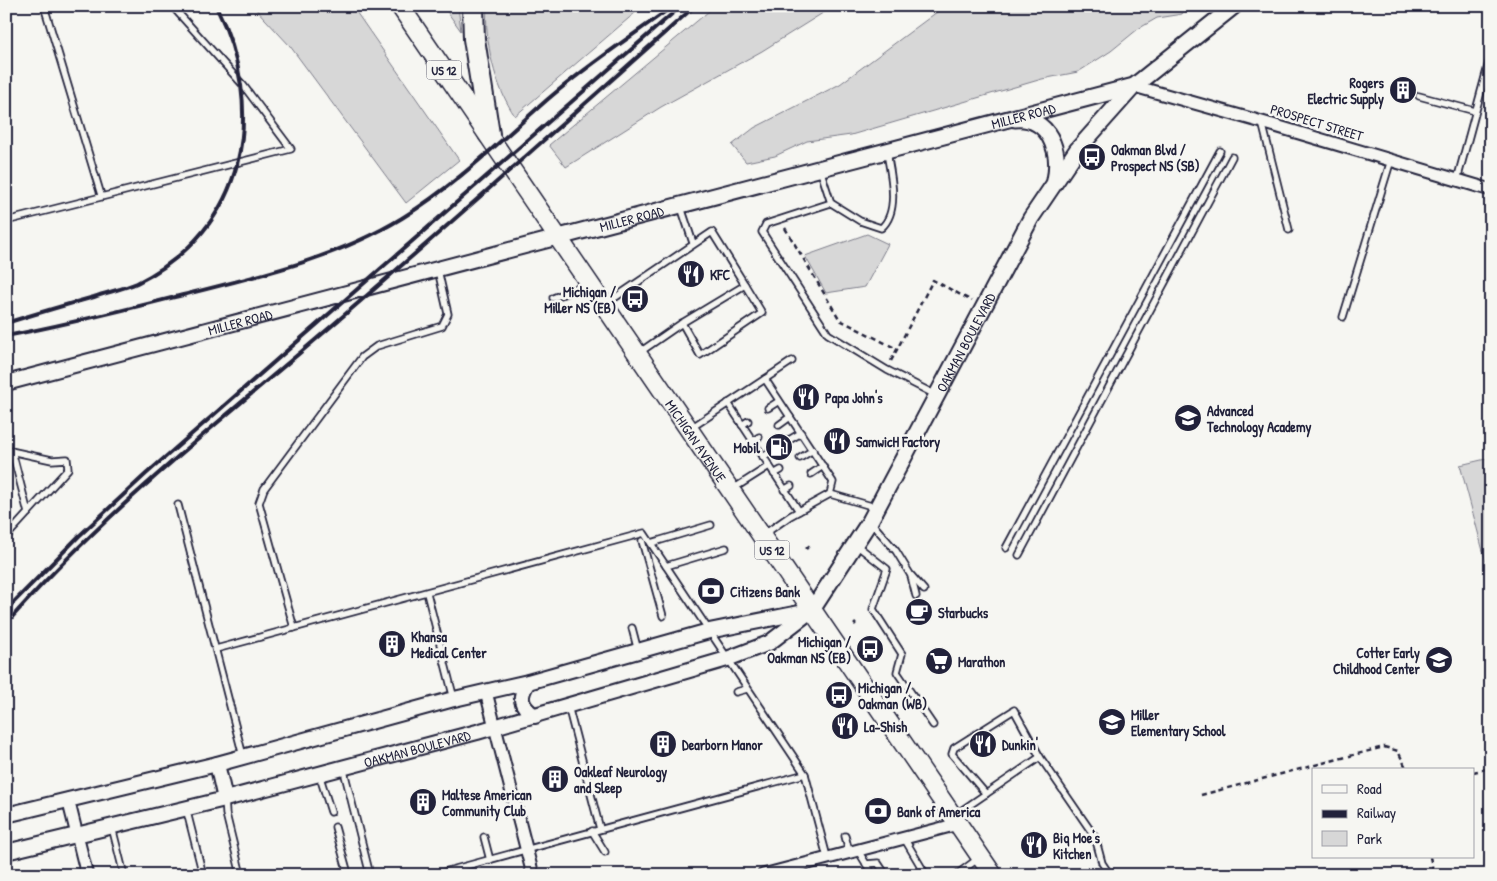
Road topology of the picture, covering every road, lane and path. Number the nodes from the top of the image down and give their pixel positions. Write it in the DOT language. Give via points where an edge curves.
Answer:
graph roads {
  1 [pos="44,6"];
  2 [pos="172,6"];
  3 [pos="400,6"];
  4 [pos="473,6"];
  5 [pos="1234,6"];
  6 [pos="1491,55"];
  7 [pos="1134,86"];
  8 [pos="1419,96"];
  9 [pos="1475,111"];
  10 [pos="1002,120"];
  11 [pos="1262,122"];
  12 [pos="489,134"];
  13 [pos="886,150"];
  14 [pos="1220,151"];
  15 [pos="1232,157"];
  16 [pos="1391,160"];
  17 [pos="819,167"];
  18 [pos="1457,180"];
  19 [pos="1054,184"];
  20 [pos="1491,190"];
  21 [pos="101,195"];
  22 [pos="831,203"];
  23 [pos="680,204"];
  24 [pos="6,221"];
  25 [pos="1289,230"];
  26 [pos="788,234"];
  27 [pos="559,237"];
  28 [pos="693,243"];
  29 [pos="438,269"];
  30 [pos="590,283"];
  31 [pos="744,286"];
  32 [pos="963,296"];
  33 [pos="553,298"];
  34 [pos="605,304"];
  35 [pos="1343,317"];
  36 [pos="682,323"];
  37 [pos="897,350"];
  38 [pos="639,354"];
  39 [pos="792,361"];
  40 [pos="890,362"];
  41 [pos="765,379"];
  42 [pos="6,383"];
  43 [pos="936,395"];
  44 [pos="779,401"];
  45 [pos="728,403"];
  46 [pos="768,408"];
  47 [pos="790,417"];
  48 [pos="748,421"];
  49 [pos="742,425"];
  50 [pos="779,425"];
  51 [pos="690,429"];
  52 [pos="801,432"];
  53 [pos="759,437"];
  54 [pos="789,440"];
  55 [pos="753,441"];
  56 [pos="812,450"];
  57 [pos="9,451"];
  58 [pos="769,453"];
  59 [pos="763,457"];
  60 [pos="800,458"];
  61 [pos="769,466"];
  62 [pos="823,466"];
  63 [pos="781,470"];
  64 [pos="774,474"];
  65 [pos="811,474"];
  66 [pos="791,486"];
  67 [pos="731,490"];
  68 [pos="784,490"];
  69 [pos="830,494"];
  70 [pos="178,505"];
  71 [pos="799,511"];
  72 [pos="28,513"];
  73 [pos="874,514"];
  74 [pos="711,525"];
  75 [pos="762,536"];
  76 [pos="6,537"];
  77 [pos="642,541"];
  78 [pos="609,542"];
  79 [pos="651,543"];
  80 [pos="855,544"];
  81 [pos="810,545"];
  82 [pos="726,548"];
  83 [pos="1006,548"];
  84 [pos="806,549"];
  85 [pos="610,550"];
  86 [pos="1019,555"];
  87 [pos="666,566"];
  88 [pos="910,574"];
  89 [pos="924,590"];
  90 [pos="426,593"];
  91 [pos="916,596"];
  92 [pos="812,610"];
  93 [pos="663,616"];
  94 [pos="294,628"];
  95 [pos="632,628"];
  96 [pos="709,631"];
  97 [pos="216,649"];
  98 [pos="638,651"];
  99 [pos="727,659"];
  100 [pos="528,682"];
  101 [pos="747,689"];
  102 [pos="486,692"];
  103 [pos="736,692"];
  104 [pos="454,699"];
  105 [pos="568,706"];
  106 [pos="535,716"];
  107 [pos="933,726"];
  108 [pos="495,727"];
  109 [pos="243,756"];
  110 [pos="1040,756"];
  111 [pos="217,764"];
  112 [pos="343,767"];
  113 [pos="1406,768"];
  114 [pos="1491,768"];
  115 [pos="1474,772"];
  116 [pos="319,774"];
  117 [pos="805,774"];
  118 [pos="986,794"];
  119 [pos="1201,795"];
  120 [pos="68,799"];
  121 [pos="225,799"];
  122 [pos="186,808"];
  123 [pos="331,812"];
  124 [pos="6,815"];
  125 [pos="956,820"];
  126 [pos="111,825"];
  127 [pos="335,827"];
  128 [pos="600,829"];
  129 [pos="592,831"];
  130 [pos="76,834"];
  131 [pos="845,836"];
  132 [pos="484,837"];
  133 [pos="903,837"];
  134 [pos="527,850"];
  135 [pos="853,850"];
  136 [pos="6,852"];
  137 [pos="605,852"];
  138 [pos="827,857"];
  139 [pos="981,857"];
  140 [pos="1430,858"];
  141 [pos="490,860"];
  142 [pos="866,864"];
  143 [pos="87,875"];
  144 [pos="124,875"];
  145 [pos="203,875"];
  146 [pos="241,875"];
  147 [pos="332,875"];
  148 [pos="370,875"];
  149 [pos="433,875"];
  150 [pos="533,875"];
  151 [pos="763,875"];
  152 [pos="873,875"];
  153 [pos="886,875"];
  154 [pos="926,875"];
  155 [pos="956,875"];
  156 [pos="993,875"];
  157 [pos="1110,875"];
  158 [pos="1434,875"];
  1 -- 21 [label="lane"];
  2 -- 21 [label="lane" via="243,85 291,149"];
  3 -- 12 [label="main road, MICHIGAN AVENUE / US 12"];
  4 -- 12 [label="highway" via="474,39"];
  5 -- 7 [label="main road, MILLER ROAD"];
  6 -- 9 [label="lane"];
  7 -- 10 [label="main road, MILLER ROAD"];
  7 -- 11 [label="street, PROSPECT STREET"];
  7 -- 19 [label="main road, OAKMAN BOULEVARD" via="1077,150"];
  8 -- 9 [label="lane"];
  9 -- 18 [label="lane"];
  10 -- 13 [label="main road, MILLER ROAD"];
  10 -- 19 [label="main road" via="1025,118 1041,127 1052,139 1057,153"];
  11 -- 16 [label="street, PROSPECT STREET"];
  11 -- 25 [label="lane"];
  12 -- 27 [label="main road, MICHIGAN AVENUE / US 12"];
  13 -- 17 [label="main road, MILLER ROAD"];
  13 -- 22 [label="lane" via="893,198 887,223 881,228 860,221"];
  14 -- 83 [label="lane"];
  15 -- 86 [label="lane"];
  16 -- 18 [label="street, PROSPECT STREET"];
  16 -- 35 [label="lane"];
  17 -- 22 [label="lane"];
  17 -- 23 [label="main road, MILLER ROAD"];
  18 -- 20 [label="street, PROSPECT STREET"];
  19 -- 43 [label="main road, OAKMAN BOULEVARD" via="1031,218"];
  21 -- 24 [label="lane"];
  22 -- 43 [label="lane" via="766,224 762,232 828,334"];
  23 -- 27 [label="main road, MILLER ROAD"];
  23 -- 28 [label="lane"];
  26 -- 37 [label="path" via="840,320"];
  27 -- 29 [label="street, MILLER ROAD"];
  27 -- 30 [label="main road, MICHIGAN AVENUE / US 12"];
  28 -- 31 [label="lane" via="712,232"];
  28 -- 34 [label="lane"];
  29 -- 42 [label="street, MILLER ROAD"];
  29 -- 94 [label="lane" via="448,314 442,326 377,346 362,357 264,489 259,503"];
  30 -- 33 [label="lane"];
  30 -- 34 [label="main road, MICHIGAN AVENUE / US 12"];
  31 -- 36 [label="lane"];
  31 -- 36 [label="lane" via="762,313 700,355"];
  32 -- 37 [label="path" via="933,280"];
  34 -- 38 [label="main road, MICHIGAN AVENUE / US 12"];
  36 -- 38 [label="lane"];
  37 -- 40 [label="path"];
  38 -- 51 [label="main road, MICHIGAN AVENUE / US 12"];
  39 -- 41 [label="lane"];
  41 -- 44 [label="lane"];
  41 -- 45 [label="lane"];
  43 -- 73 [label="main road, OAKMAN BOULEVARD"];
  44 -- 46 [label="lane"];
  44 -- 47 [label="lane"];
  45 -- 49 [label="lane"];
  45 -- 51 [label="lane"];
  47 -- 50 [label="lane"];
  47 -- 52 [label="lane"];
  48 -- 49 [label="lane"];
  49 -- 55 [label="lane"];
  51 -- 67 [label="main road, MICHIGAN AVENUE / US 12"];
  52 -- 54 [label="lane"];
  52 -- 56 [label="lane"];
  53 -- 55 [label="lane"];
  55 -- 59 [label="lane"];
  56 -- 60 [label="lane"];
  56 -- 62 [label="lane"];
  57 -- 72 [label="lane"];
  57 -- 72 [label="lane" via="52,460 67,459 68,469"];
  58 -- 59 [label="lane"];
  59 -- 61 [label="lane"];
  61 -- 64 [label="lane"];
  61 -- 67 [label="lane"];
  62 -- 65 [label="lane"];
  62 -- 69 [label="lane" via="833,482"];
  63 -- 64 [label="lane"];
  64 -- 68 [label="lane"];
  66 -- 68 [label="lane"];
  67 -- 75 [label="main road, MICHIGAN AVENUE / US 12"];
  68 -- 71 [label="lane"];
  69 -- 71 [label="lane"];
  69 -- 73 [label="lane"];
  70 -- 97 [label="lane"];
  71 -- 75 [label="lane"];
  72 -- 76 [label="lane"];
  73 -- 80 [label="main road, OAKMAN BOULEVARD"];
  73 -- 88 [label="lane"];
  74 -- 79 [label="lane"];
  75 -- 92 [label="main road, MICHIGAN AVENUE / US 12"];
  77 -- 93 [label="lane"];
  78 -- 79 [label="lane" via="644,532"];
  78 -- 85 [label="lane"];
  78 -- 90 [label="lane"];
  79 -- 87 [label="lane"];
  80 -- 92 [label="main road, OAKMAN BOULEVARD"];
  80 -- 107 [label="lane" via="887,569 873,609 902,654 897,672"];
  81 -- 84 [label="path"];
  82 -- 87 [label="lane"];
  87 -- 96 [label="lane"];
  88 -- 89 [label="lane"];
  88 -- 91 [label="lane"];
  90 -- 94 [label="lane"];
  90 -- 104 [label="lane"];
  92 -- 96 [label="street"];
  92 -- 99 [label="street, OAKMAN BOULEVARD" via="769,643"];
  92 -- 125 [label="main road, MICHIGAN AVENUE / US 12"];
  94 -- 97 [label="lane"];
  95 -- 98 [label="lane"];
  96 -- 98 [label="street"];
  96 -- 99 [label="lane"];
  97 -- 109 [label="lane"];
  98 -- 100 [label="street"];
  99 -- 101 [label="lane"];
  99 -- 105 [label="street, OAKMAN BOULEVARD"];
  100 -- 102 [label="street"];
  100 -- 106 [label="street" via="521,692 521,700 525,709"];
  101 -- 103 [label="lane"];
  101 -- 117 [label="lane"];
  102 -- 104 [label="street"];
  102 -- 108 [label="street"];
  104 -- 109 [label="street"];
  105 -- 106 [label="street, OAKMAN BOULEVARD"];
  105 -- 128 [label="lane"];
  106 -- 108 [label="street, OAKMAN BOULEVARD"];
  108 -- 112 [label="street, OAKMAN BOULEVARD"];
  108 -- 134 [label="street"];
  109 -- 111 [label="street"];
  110 -- 118 [label="lane"];
  110 -- 118 [label="lane" via="1014,710 954,748 954,759"];
  110 -- 157 [label="lane" via="1095,837 1102,863"];
  111 -- 120 [label="street"];
  111 -- 121 [label="street"];
  112 -- 116 [label="street, OAKMAN BOULEVARD"];
  112 -- 148 [label="lane"];
  113 -- 119 [label="path" via="1398,750 1384,747"];
  114 -- 115 [label="path"];
  116 -- 121 [label="street, OAKMAN BOULEVARD"];
  116 -- 123 [label="lane"];
  117 -- 128 [label="lane"];
  117 -- 138 [label="lane" via="816,827"];
  118 -- 125 [label="lane"];
  120 -- 124 [label="street"];
  120 -- 130 [label="street"];
  121 -- 122 [label="street, OAKMAN BOULEVARD"];
  121 -- 146 [label="lane"];
  122 -- 126 [label="street, OAKMAN BOULEVARD"];
  122 -- 145 [label="lane"];
  125 -- 133 [label="street"];
  125 -- 139 [label="main road, MICHIGAN AVENUE / US 12"];
  126 -- 130 [label="street, OAKMAN BOULEVARD"];
  126 -- 144 [label="lane"];
  127 -- 147 [label="lane" via="347,870"];
  128 -- 129 [label="lane"];
  129 -- 134 [label="lane"];
  129 -- 137 [label="lane"];
  130 -- 136 [label="street, OAKMAN BOULEVARD"];
  130 -- 143 [label="street"];
  131 -- 135 [label="lane"];
  132 -- 141 [label="lane"];
  133 -- 135 [label="street"];
  133 -- 154 [label="lane"];
  134 -- 141 [label="lane"];
  134 -- 150 [label="street"];
  135 -- 138 [label="street"];
  135 -- 142 [label="lane"];
  138 -- 151 [label="street"];
  139 -- 155 [label="lane"];
  139 -- 156 [label="main road, MICHIGAN AVENUE / US 12"];
  140 -- 158 [label="path"];
  141 -- 149 [label="lane"];
  142 -- 152 [label="lane"];
  142 -- 153 [label="lane" via="878,864"];
}
